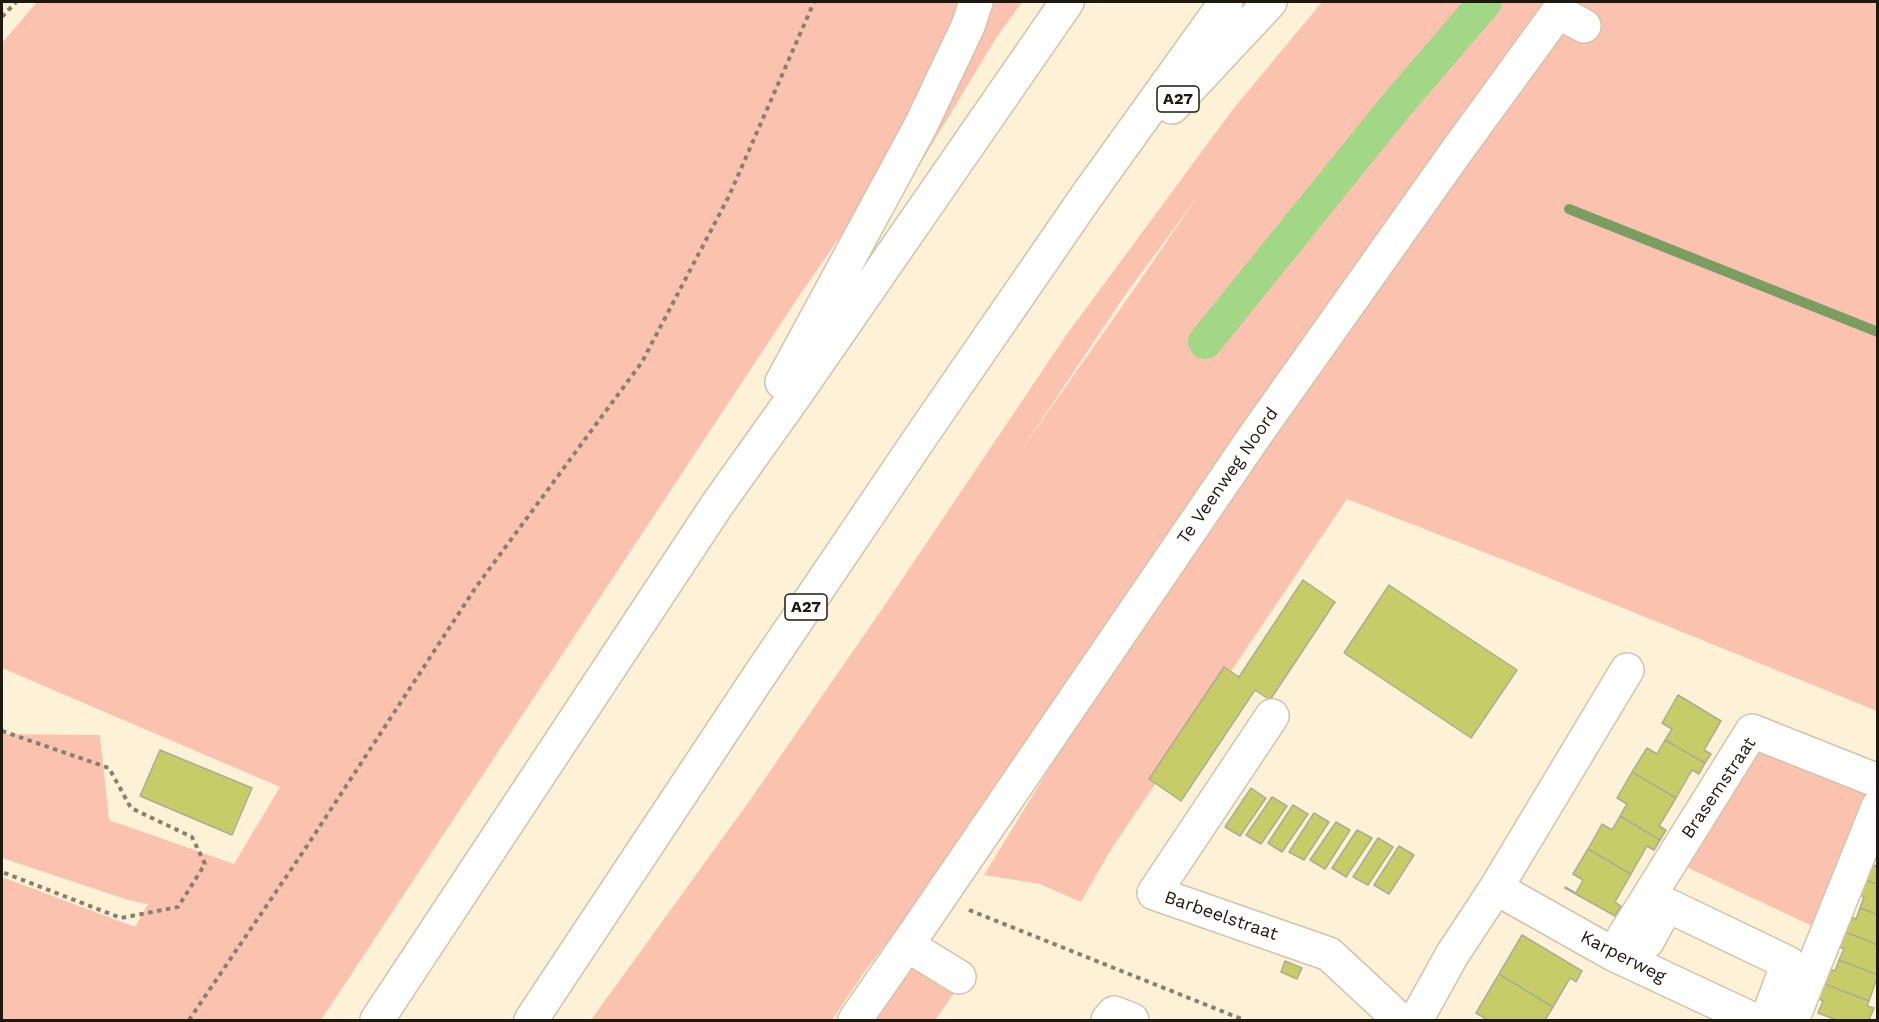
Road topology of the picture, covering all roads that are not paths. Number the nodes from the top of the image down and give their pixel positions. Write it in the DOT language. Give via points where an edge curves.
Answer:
graph roads {
  1 [pos="976,2"];
  2 [pos="1067,2"];
  3 [pos="1226,2"];
  4 [pos="1270,2"];
  5 [pos="1570,13"];
  6 [pos="1086,197"];
  7 [pos="717,505"];
  8 [pos="1627,670"];
  9 [pos="1272,716"];
  10 [pos="1878,781"];
  11 [pos="1878,807"];
  12 [pos="1496,888"];
  13 [pos="907,945"];
  14 [pos="1623,959"];
  15 [pos="959,976"];
  16 [pos="377,1020"];
  17 [pos="531,1020"];
  18 [pos="855,1020"];
  19 [pos="1108,1020"];
  20 [pos="1132,1020"];
  21 [pos="1400,1020"];
  22 [pos="1416,1020"];
  23 [pos="1754,1020"];
  24 [pos="1767,1020"];
  25 [pos="1792,1020"];
  1 -- 7 [label="main road" via="921,125"];
  2 -- 7 [label="main road"];
  3 -- 6 [label="main road, A27"];
  4 -- 6 [label="main road, A27"];
  5 -- 13 [label="main road, Te Veenweg Noord" via="1463,142 1254,437"];
  6 -- 17 [label="main road, A27" via="757,679"];
  7 -- 16 [label="main road"];
  8 -- 12 [label="main road"];
  9 -- 21 [label="main road, Barbeelstraat" via="1154,893 1329,954"];
  10 -- 14 [label="main road, Brasemstraat" via="1752,731"];
  11 -- 25 [label="main road"];
  12 -- 14 [label="main road, Karperweg"];
  12 -- 22 [label="main road"];
  13 -- 15 [label="main road"];
  13 -- 18 [label="main road, Te Veenweg Noord"];
  14 -- 23 [label="main road, Karperweg"];
  14 -- 24 [label="main road" via="1667,905 1788,963"];
  19 -- 20 [label="main road" via="1114,1013"];
}
